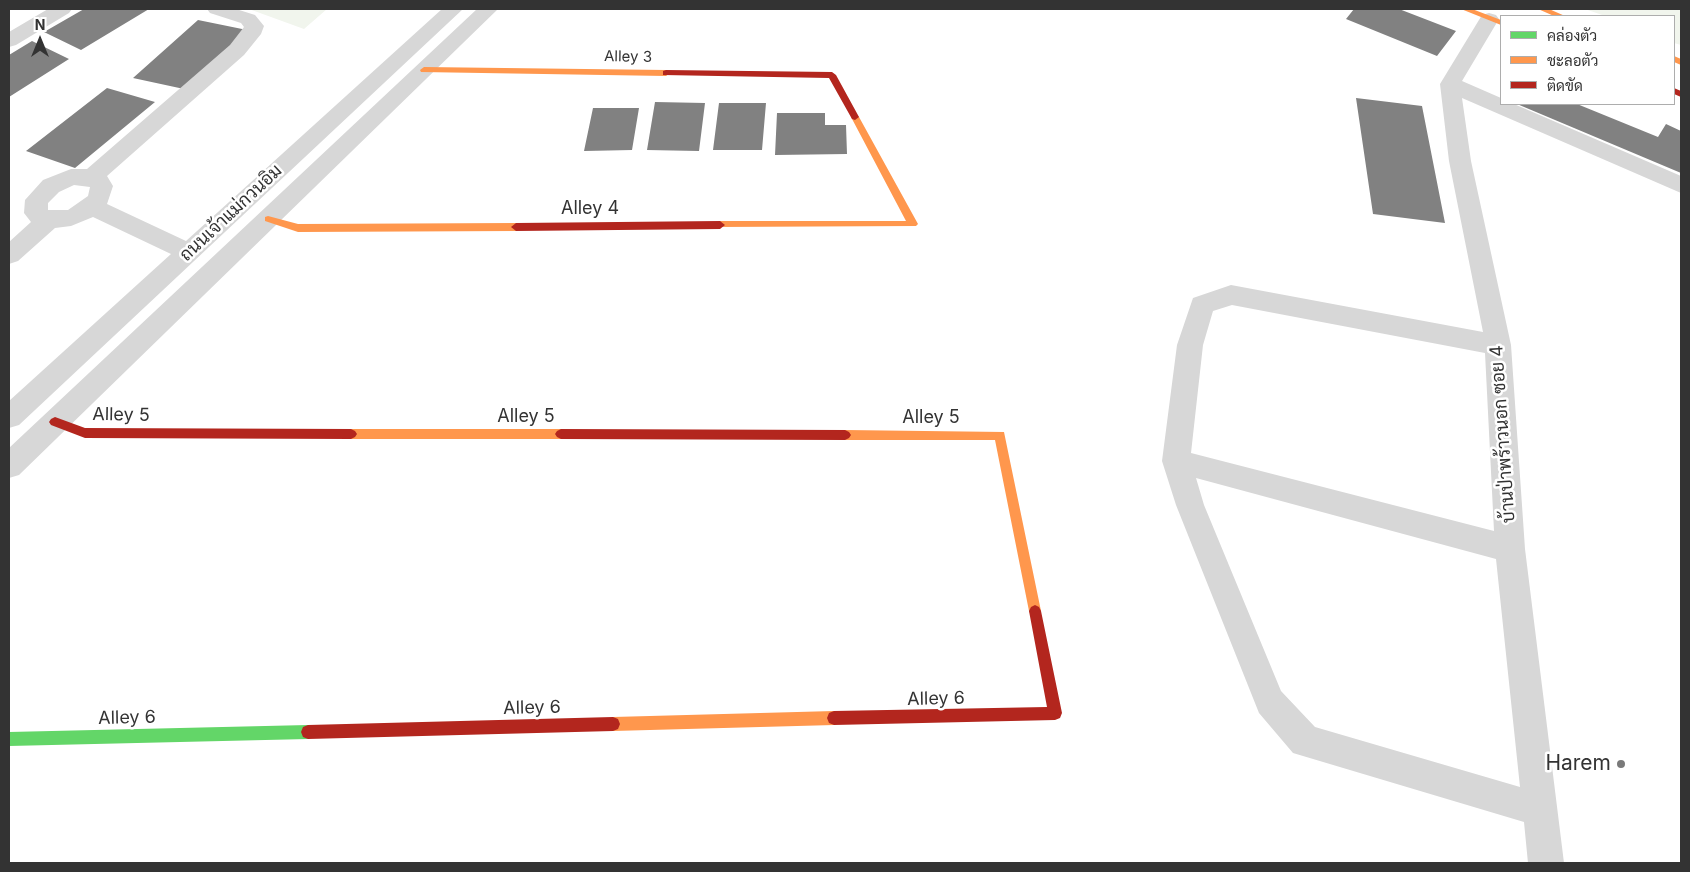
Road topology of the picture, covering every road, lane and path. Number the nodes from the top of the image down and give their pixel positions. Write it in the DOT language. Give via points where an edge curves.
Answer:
graph roads {
  1 [pos="62,9"];
  2 [pos="217,9"];
  3 [pos="453,9"];
  4 [pos="488,9"];
  5 [pos="1465,9"];
  6 [pos="1542,9"];
  7 [pos="1558,15"];
  8 [pos="1495,21"];
  9 [pos="9,41"];
  10 [pos="424,70"];
  11 [pos="1450,84"];
  12 [pos="92,178"];
  13 [pos="1681,185"];
  14 [pos="92,207"];
  15 [pos="268,219"];
  16 [pos="49,220"];
  17 [pos="913,224"];
  18 [pos="188,252"];
  19 [pos="9,256"];
  20 [pos="1498,345"];
  21 [pos="9,417"];
  22 [pos="55,422"];
  23 [pos="1176,461"];
  24 [pos="9,466"];
  25 [pos="1510,549"];
  26 [pos="1055,713"];
  27 [pos="9,739"];
  28 [pos="1540,810"];
  29 [pos="1546,863"];
  1 -- 9 [label="street"];
  2 -- 12 [label="street" via="248,19 254,26 251,34"];
  3 -- 18 [label="street, ถนนเจ้าแม่กวนอิม"];
  4 -- 10 [label="street"];
  5 -- 8 [label="street"];
  6 -- 7 [label="street"];
  8 -- 11 [label="street"];
  10 -- 15 [label="street"];
  10 -- 17 [label="street, Alley 3" via="832,74"];
  11 -- 13 [label="street"];
  11 -- 20 [label="street, บ้านป่าพร้าวนอก ซอย 4" via="1460,161"];
  12 -- 14 [label="street" via="102,186"];
  12 -- 16 [label="street" via="72,178 42,192 37,200 36,213"];
  14 -- 16 [label="street" via="71,218"];
  14 -- 18 [label="street"];
  15 -- 17 [label="street, Alley 4" via="298,228"];
  15 -- 22 [label="street"];
  16 -- 19 [label="street"];
  18 -- 21 [label="street, ถนนเจ้าแม่กวนอิม"];
  20 -- 23 [label="street" via="1231,295 1210,302 1202,305 1190,344"];
  20 -- 25 [label="street, บ้านป่าพร้าวนอก ซอย 4"];
  22 -- 24 [label="street"];
  22 -- 26 [label="street, Alley 5" via="85,433 1000,435"];
  23 -- 25 [label="street"];
  23 -- 28 [label="street" via="1190,505 1270,702 1305,742"];
  25 -- 28 [label="street, บ้านป่าพร้าวนอก ซอย 4"];
  26 -- 27 [label="street, Alley 6"];
  28 -- 29 [label="street, บ้านป่าพร้าวนอก ซอย 4"];
}
